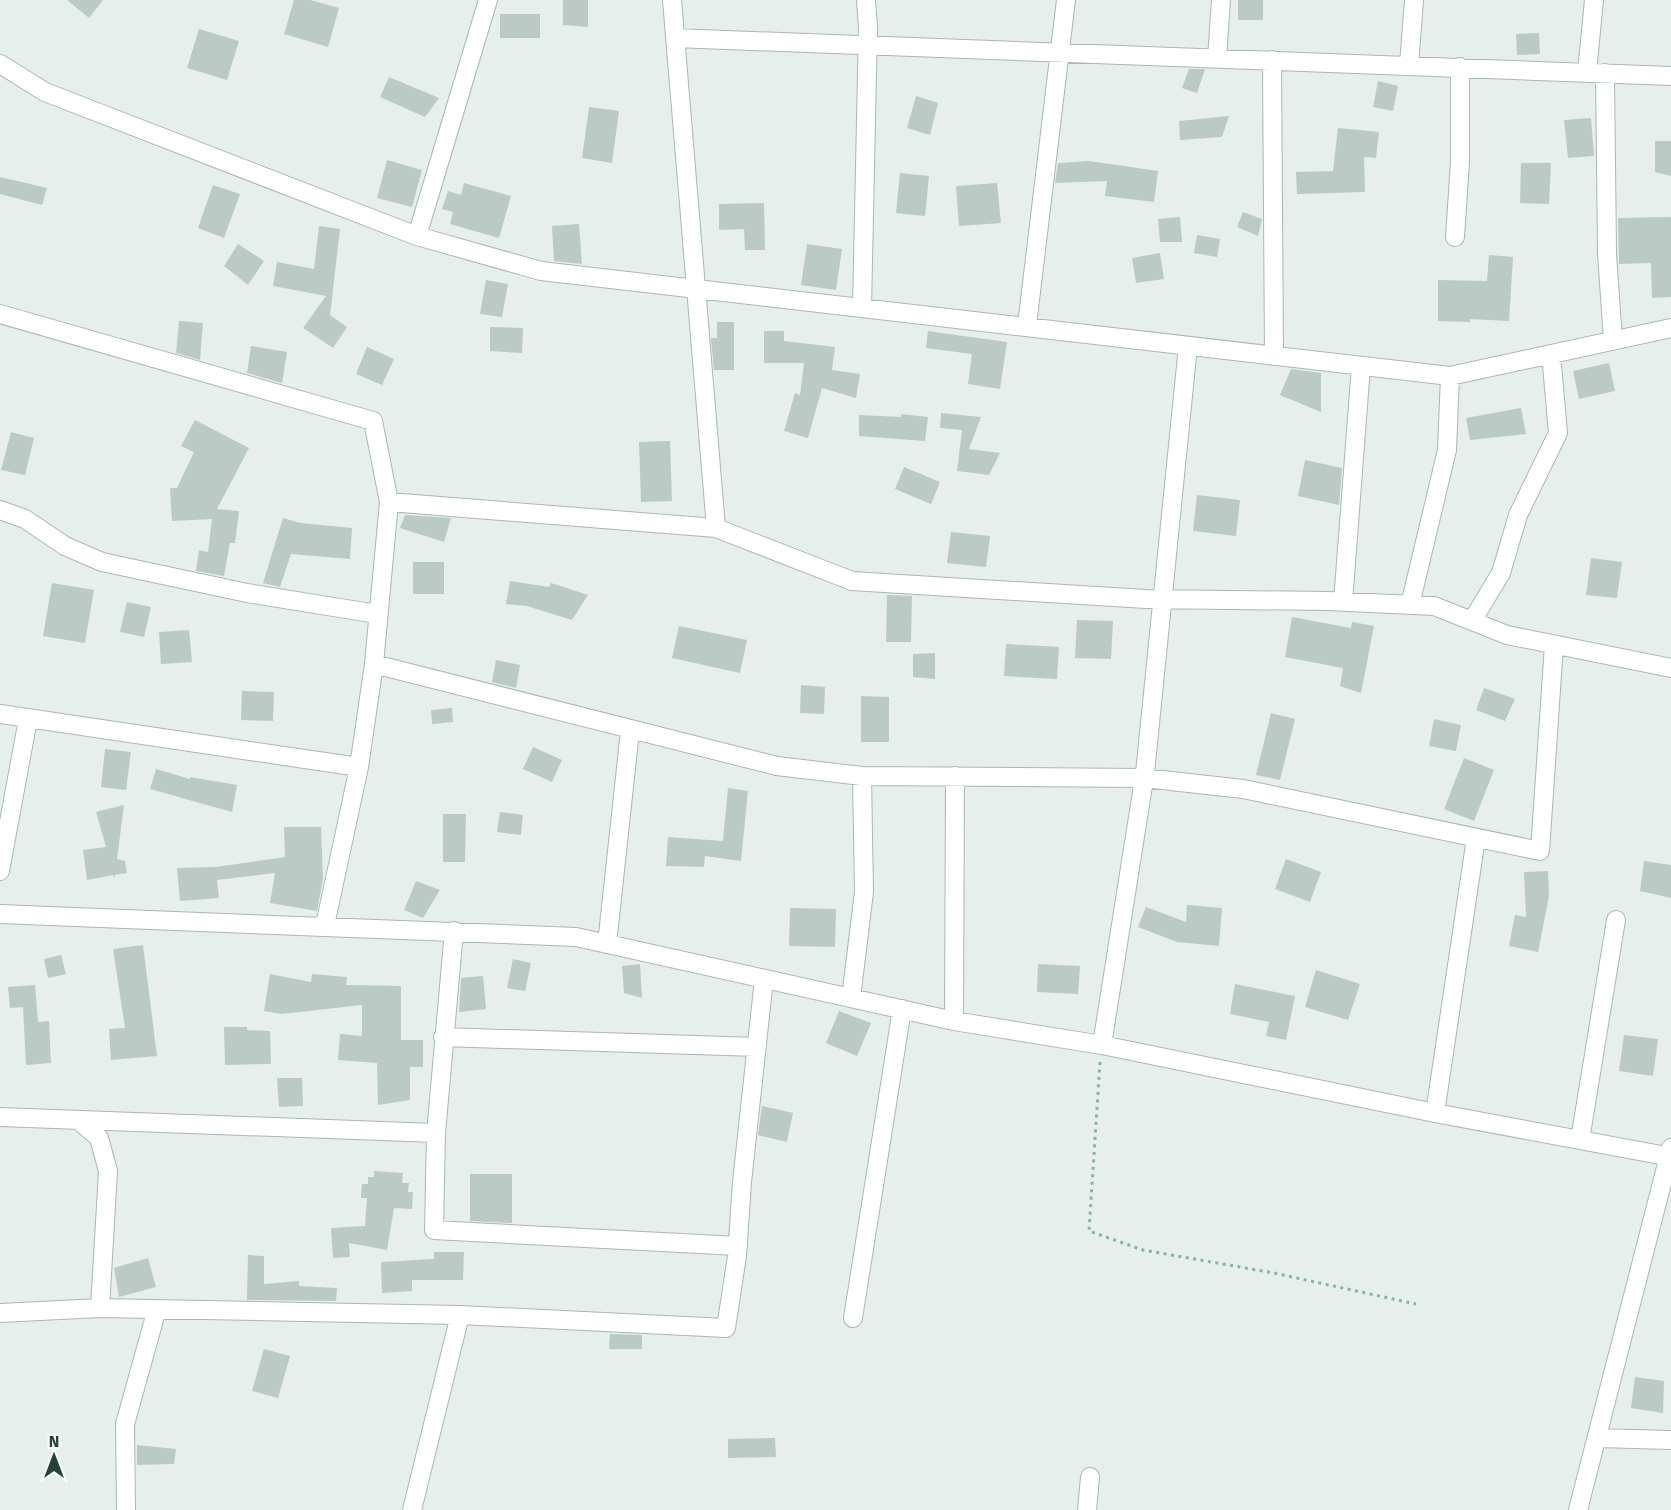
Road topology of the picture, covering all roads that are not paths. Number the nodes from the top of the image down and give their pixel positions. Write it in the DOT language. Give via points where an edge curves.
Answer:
graph roads {
  1 [pos="488,0"];
  2 [pos="672,0"];
  3 [pos="866,0"];
  4 [pos="1066,0"];
  5 [pos="1221,0"];
  6 [pos="1414,0"];
  7 [pos="1594,0"];
  8 [pos="675,38"];
  9 [pos="866,46"];
  10 [pos="1061,53"];
  11 [pos="1217,59"];
  12 [pos="1272,60"];
  13 [pos="0,64"];
  14 [pos="1409,65"];
  15 [pos="1460,67"];
  16 [pos="1596,72"];
  17 [pos="1671,76"];
  18 [pos="417,236"];
  19 [pos="1455,237"];
  20 [pos="697,288"];
  21 [pos="862,308"];
  22 [pos="0,314"];
  23 [pos="1027,325"];
  24 [pos="1671,328"];
  25 [pos="1613,340"];
  26 [pos="1188,346"];
  27 [pos="1551,354"];
  28 [pos="1274,356"];
  29 [pos="1361,366"];
  30 [pos="1450,376"];
  31 [pos="389,502"];
  32 [pos="0,510"];
  33 [pos="716,528"];
  34 [pos="1163,599"];
  35 [pos="1343,602"];
  36 [pos="1410,605"];
  37 [pos="377,614"];
  38 [pos="1472,621"];
  39 [pos="1554,645"];
  40 [pos="374,664"];
  41 [pos="1671,668"];
  42 [pos="0,714"];
  43 [pos="28,719"];
  44 [pos="630,731"];
  45 [pos="359,767"];
  46 [pos="862,776"];
  47 [pos="956,776"];
  48 [pos="1144,778"];
  49 [pos="1476,838"];
  50 [pos="0,871"];
  51 [pos="0,914"];
  52 [pos="1616,920"];
  53 [pos="325,925"];
  54 [pos="454,931"];
  55 [pos="607,944"];
  56 [pos="764,979"];
  57 [pos="851,998"];
  58 [pos="902,1009"];
  59 [pos="954,1021"];
  60 [pos="443,1037"];
  61 [pos="1102,1045"];
  62 [pos="757,1047"];
  63 [pos="1435,1113"];
  64 [pos="0,1117"];
  65 [pos="78,1120"];
  66 [pos="436,1133"];
  67 [pos="1580,1140"];
  68 [pos="1670,1154"];
  69 [pos="738,1246"];
  70 [pos="100,1308"];
  71 [pos="157,1309"];
  72 [pos="0,1313"];
  73 [pos="460,1315"];
  74 [pos="853,1318"];
  75 [pos="1598,1438"];
  76 [pos="1671,1440"];
  77 [pos="1090,1477"];
  78 [pos="126,1510"];
  79 [pos="412,1510"];
  80 [pos="1087,1510"];
  81 [pos="1578,1510"];
  1 -- 18 [label="street"];
  2 -- 8 [label="street"];
  3 -- 9 [label="street"];
  4 -- 10 [label="street"];
  5 -- 11 [label="street"];
  6 -- 14 [label="street"];
  7 -- 16 [label="street"];
  8 -- 9 [label="street"];
  8 -- 20 [label="street"];
  9 -- 10 [label="street"];
  9 -- 21 [label="street"];
  10 -- 11 [label="street"];
  10 -- 23 [label="street"];
  11 -- 12 [label="street"];
  12 -- 14 [label="street"];
  12 -- 28 [label="street"];
  13 -- 18 [label="street" via="45,92"];
  14 -- 15 [label="street"];
  15 -- 16 [label="street"];
  15 -- 19 [label="street"];
  16 -- 17 [label="street"];
  16 -- 25 [label="street"];
  18 -- 20 [label="street" via="541,271"];
  20 -- 21 [label="street"];
  20 -- 33 [label="street"];
  21 -- 23 [label="street"];
  22 -- 31 [label="street" via="373,421"];
  23 -- 26 [label="street"];
  24 -- 25 [label="street"];
  25 -- 27 [label="street"];
  26 -- 28 [label="street"];
  26 -- 34 [label="street"];
  27 -- 30 [label="street"];
  27 -- 38 [label="street" via="1558,433 1518,515 1501,573"];
  28 -- 29 [label="street"];
  29 -- 30 [label="street"];
  29 -- 35 [label="street"];
  30 -- 36 [label="street" via="1447,450"];
  31 -- 33 [label="street"];
  31 -- 37 [label="street"];
  32 -- 37 [label="street" via="25,519 65,546 102,562"];
  33 -- 34 [label="street" via="852,581"];
  34 -- 35 [label="street"];
  34 -- 48 [label="street"];
  35 -- 36 [label="street"];
  36 -- 38 [label="street" via="1434,606"];
  37 -- 40 [label="street"];
  38 -- 39 [label="street" via="1507,635"];
  39 -- 41 [label="street"];
  39 -- 49 [label="street" via="1540,851"];
  40 -- 44 [label="street"];
  40 -- 45 [label="street"];
  42 -- 43 [label="street"];
  43 -- 45 [label="street"];
  43 -- 50 [label="street"];
  44 -- 46 [label="street" via="777,766"];
  44 -- 55 [label="street"];
  45 -- 53 [label="street"];
  46 -- 47 [label="street"];
  46 -- 57 [label="street" via="864,892"];
  47 -- 48 [label="street"];
  47 -- 59 [label="street"];
  48 -- 49 [label="street" via="1243,789"];
  48 -- 61 [label="street"];
  49 -- 63 [label="street"];
  51 -- 53 [label="street"];
  52 -- 67 [label="street"];
  53 -- 54 [label="street"];
  54 -- 55 [label="street" via="576,937"];
  54 -- 60 [label="street"];
  55 -- 56 [label="street"];
  56 -- 57 [label="street"];
  56 -- 62 [label="street"];
  57 -- 58 [label="street"];
  58 -- 59 [label="street"];
  58 -- 74 [label="street"];
  59 -- 61 [label="street"];
  60 -- 62 [label="street"];
  60 -- 66 [label="street"];
  61 -- 63 [label="street"];
  62 -- 69 [label="street" via="741,1182"];
  63 -- 67 [label="street"];
  64 -- 65 [label="street"];
  65 -- 66 [label="street"];
  65 -- 70 [label="street" via="99,1138 108,1171"];
  66 -- 69 [label="street" via="434,1230"];
  67 -- 68 [label="street"];
  68 -- 75 [label="street"];
  69 -- 73 [label="street" via="726,1328"];
  70 -- 71 [label="street"];
  70 -- 72 [label="street"];
  71 -- 73 [label="street"];
  71 -- 78 [label="street" via="125,1424"];
  73 -- 79 [label="street"];
  75 -- 76 [label="street"];
  75 -- 81 [label="street"];
  77 -- 80 [label="street"];
}
